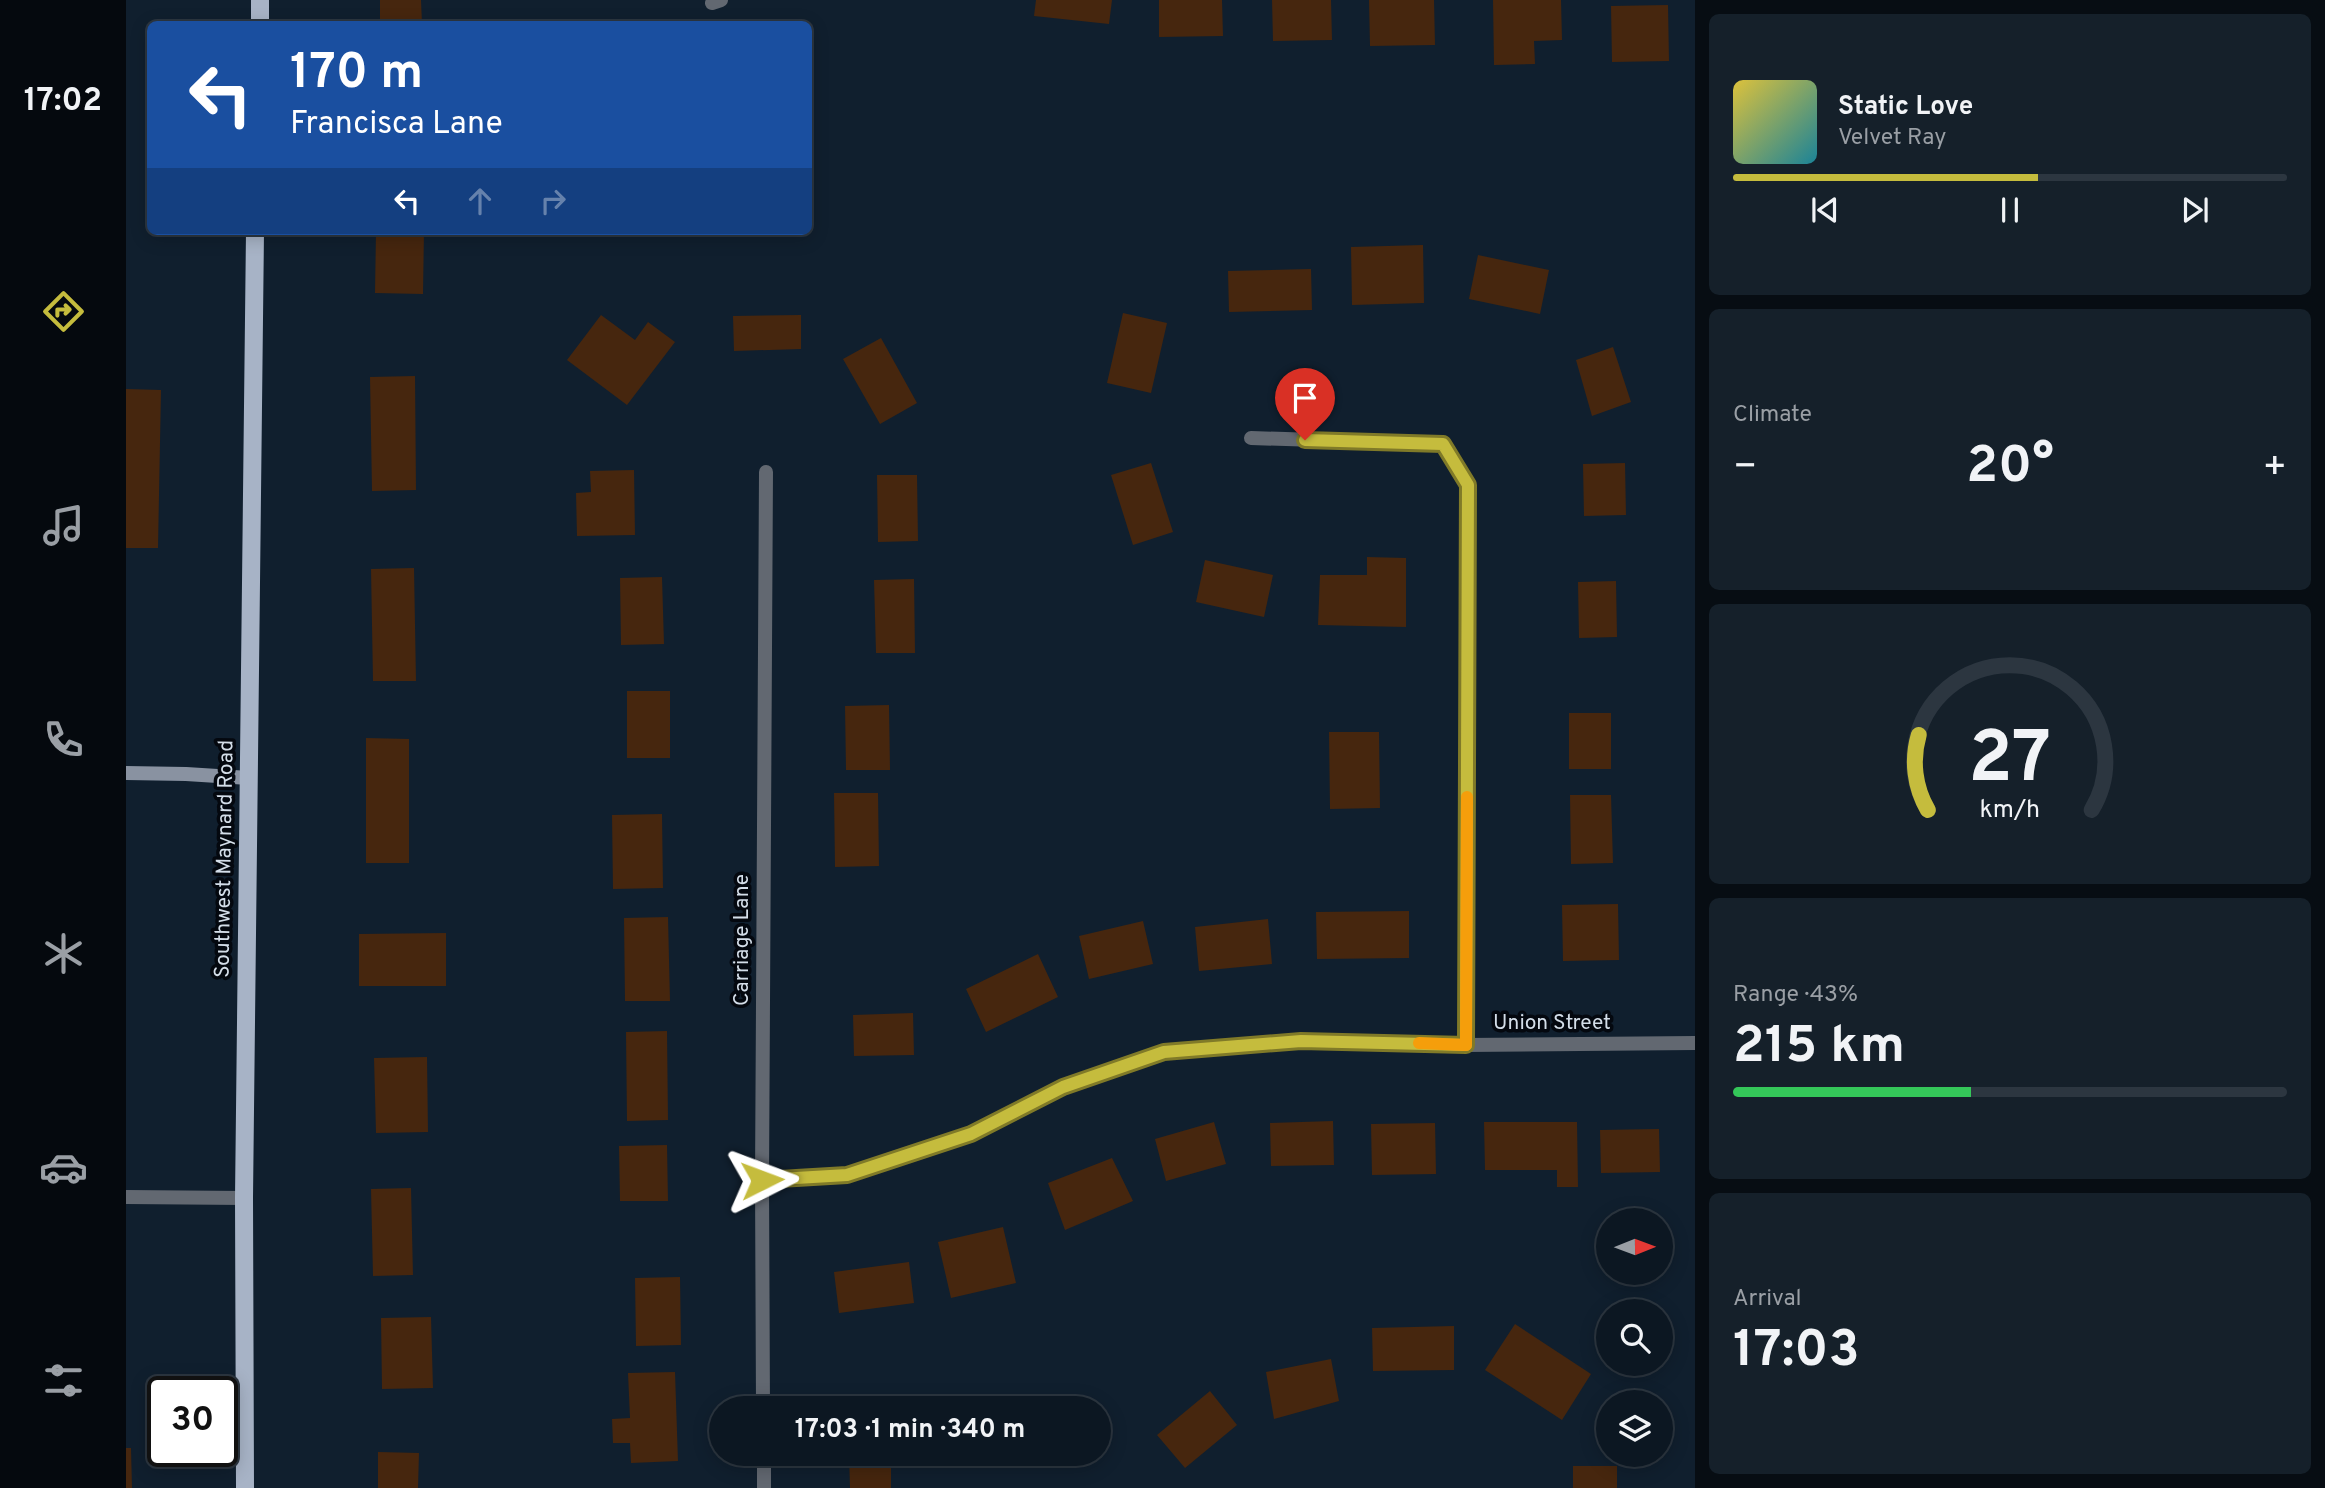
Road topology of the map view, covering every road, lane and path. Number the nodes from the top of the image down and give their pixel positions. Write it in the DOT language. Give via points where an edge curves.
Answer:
graph roads {
  1 [pos="260,0"];
  2 [pos="260,21"];
  3 [pos="255,235"];
  4 [pos="1251,439"];
  5 [pos="766,472"];
  6 [pos="126,773"];
  7 [pos="249,778"];
  8 [pos="1695,1043"];
  9 [pos="1466,1045"];
  10 [pos="762,1180"];
  11 [pos="126,1197"];
  12 [pos="244,1198"];
  13 [pos="763,1396"];
  14 [pos="764,1466"];
  15 [pos="245,1488"];
  16 [pos="764,1488"];
  1 -- 2 [label="main road"];
  3 -- 7 [label="main road, Southwest Maynard Road"];
  4 -- 9 [label="street" via="1443,444 1468,485"];
  5 -- 10 [label="street, Carriage Lane"];
  6 -- 7 [label="street"];
  7 -- 12 [label="main road, Southwest Maynard Road"];
  8 -- 9 [label="street, Union Street"];
  9 -- 10 [label="street, Union Street" via="1301,1041 1164,1052 1063,1087 971,1134 847,1175"];
  10 -- 13 [label="street, Carriage Lane"];
  11 -- 12 [label="street"];
  12 -- 15 [label="main road, Southwest Maynard Road"];
  14 -- 16 [label="street"];
}
